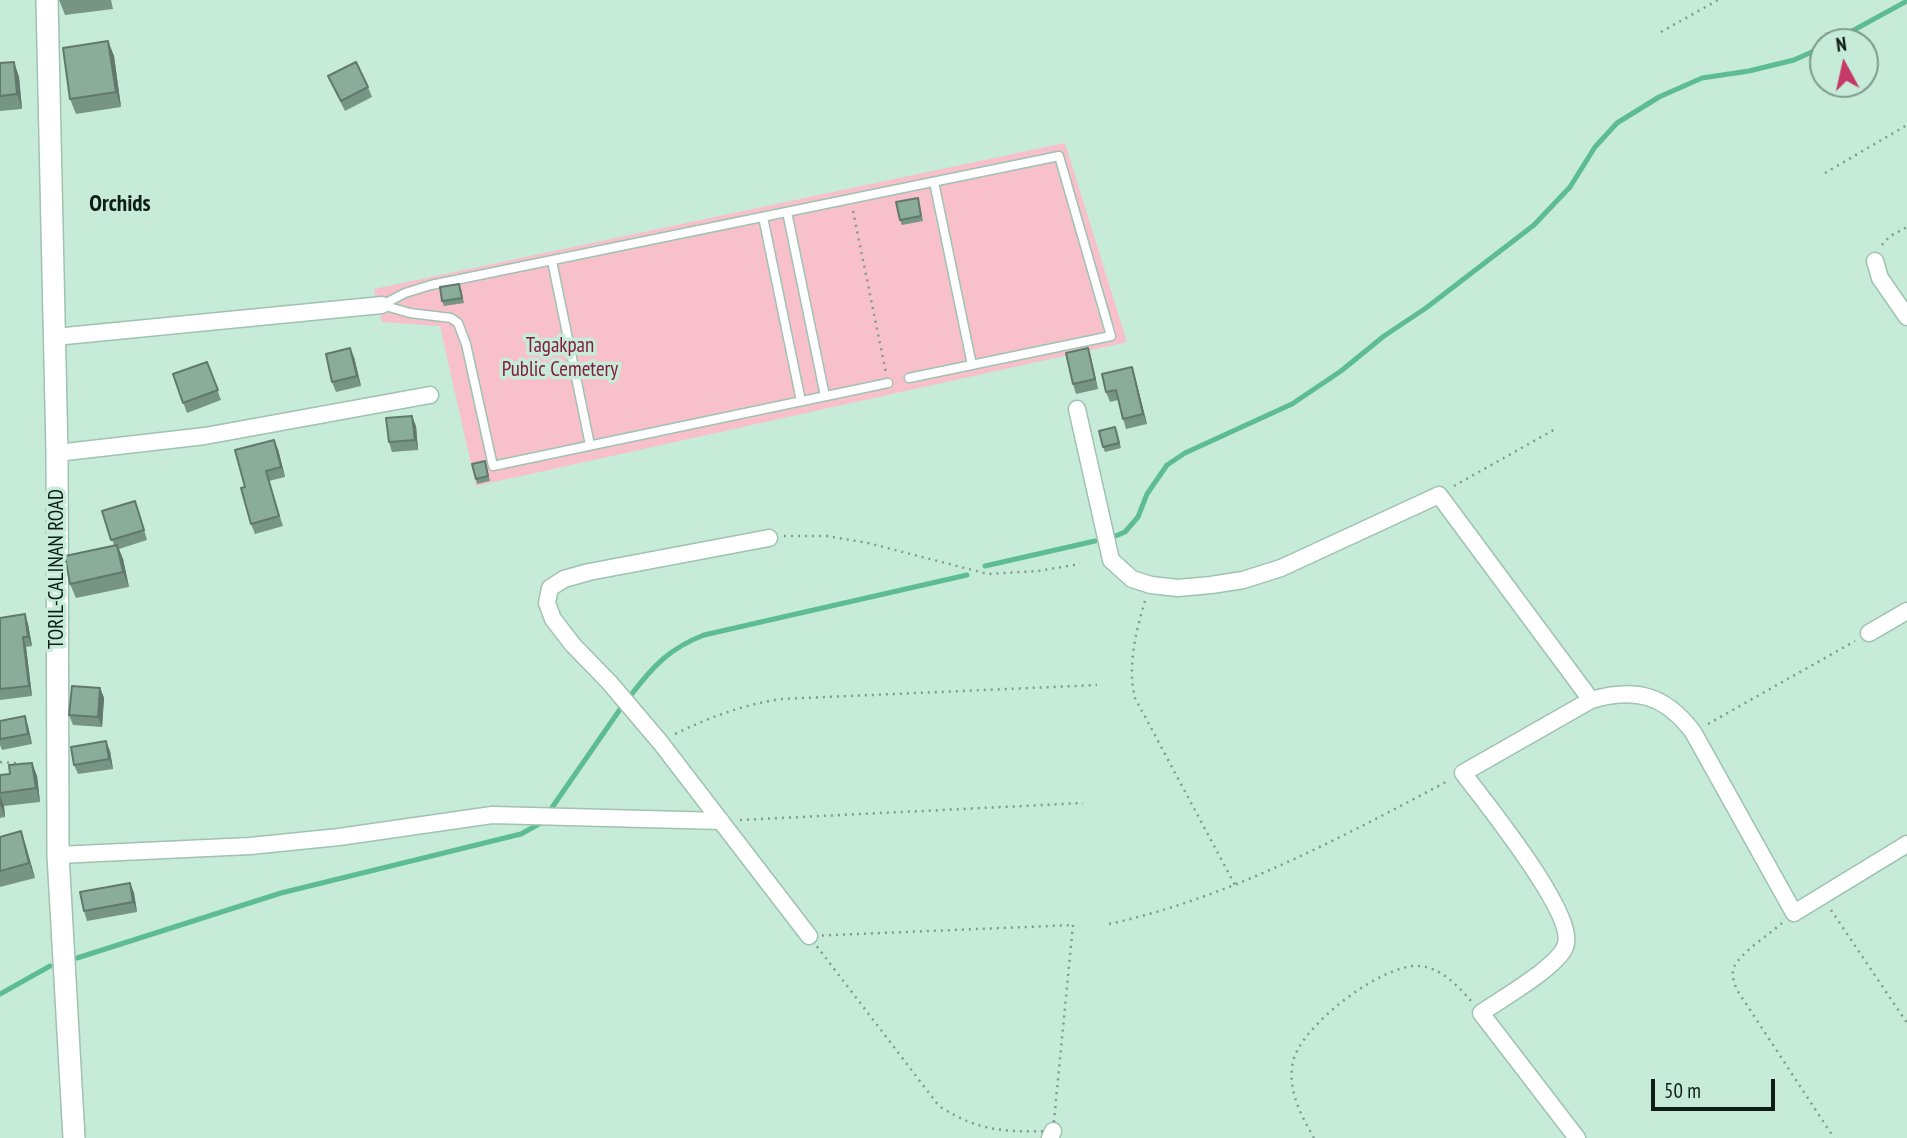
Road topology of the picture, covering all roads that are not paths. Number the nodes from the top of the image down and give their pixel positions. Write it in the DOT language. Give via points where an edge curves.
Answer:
graph roads {
  1 [pos="47,0"];
  2 [pos="934,182"];
  3 [pos="787,212"];
  4 [pos="763,217"];
  5 [pos="552,261"];
  6 [pos="1875,261"];
  7 [pos="382,304"];
  8 [pos="1907,317"];
  9 [pos="55,337"];
  10 [pos="972,365"];
  11 [pos="909,378"];
  12 [pos="888,383"];
  13 [pos="430,395"];
  14 [pos="825,396"];
  15 [pos="801,401"];
  16 [pos="1077,409"];
  17 [pos="590,445"];
  18 [pos="57,453"];
  19 [pos="769,538"];
  20 [pos="1907,611"];
  21 [pos="1869,633"];
  22 [pos="1591,700"];
  23 [pos="721,821"];
  24 [pos="1907,844"];
  25 [pos="58,855"];
  26 [pos="809,936"];
  27 [pos="74,1138"];
  28 [pos="1577,1138"];
  1 -- 9 [label="main road, TORIL-CALINAN ROAD"];
  2 -- 3 [label="lane"];
  2 -- 10 [label="lane"];
  2 -- 10 [label="lane" via="1059,156 1111,336"];
  3 -- 4 [label="lane"];
  3 -- 14 [label="lane"];
  4 -- 5 [label="lane"];
  4 -- 15 [label="lane"];
  5 -- 7 [label="lane" via="417,288"];
  5 -- 17 [label="lane"];
  6 -- 8 [label="street" via="1880,278"];
  7 -- 9 [label="street"];
  7 -- 17 [label="lane" via="458,323 493,466"];
  9 -- 18 [label="main road, TORIL-CALINAN ROAD"];
  10 -- 11 [label="lane"];
  12 -- 14 [label="lane"];
  13 -- 18 [label="street" via="205,436"];
  14 -- 15 [label="lane"];
  15 -- 17 [label="lane"];
  16 -- 22 [label="street" via="1111,560 1132,579 1178,588 1243,580 1281,568 1438,495"];
  18 -- 25 [label="main road, TORIL-CALINAN ROAD"];
  19 -- 23 [label="street" via="564,579 550,588 547,603 573,645 660,742"];
  20 -- 21 [label="street"];
  22 -- 24 [label="street" via="1614,693 1638,694 1660,701 1680,715 1794,913"];
  22 -- 28 [label="street" via="1464,773 1549,892 1566,929 1567,944 1559,956 1481,1013"];
  23 -- 25 [label="street" via="492,815 339,838"];
  23 -- 26 [label="street"];
  25 -- 27 [label="main road, TORIL-CALINAN ROAD"];
}
